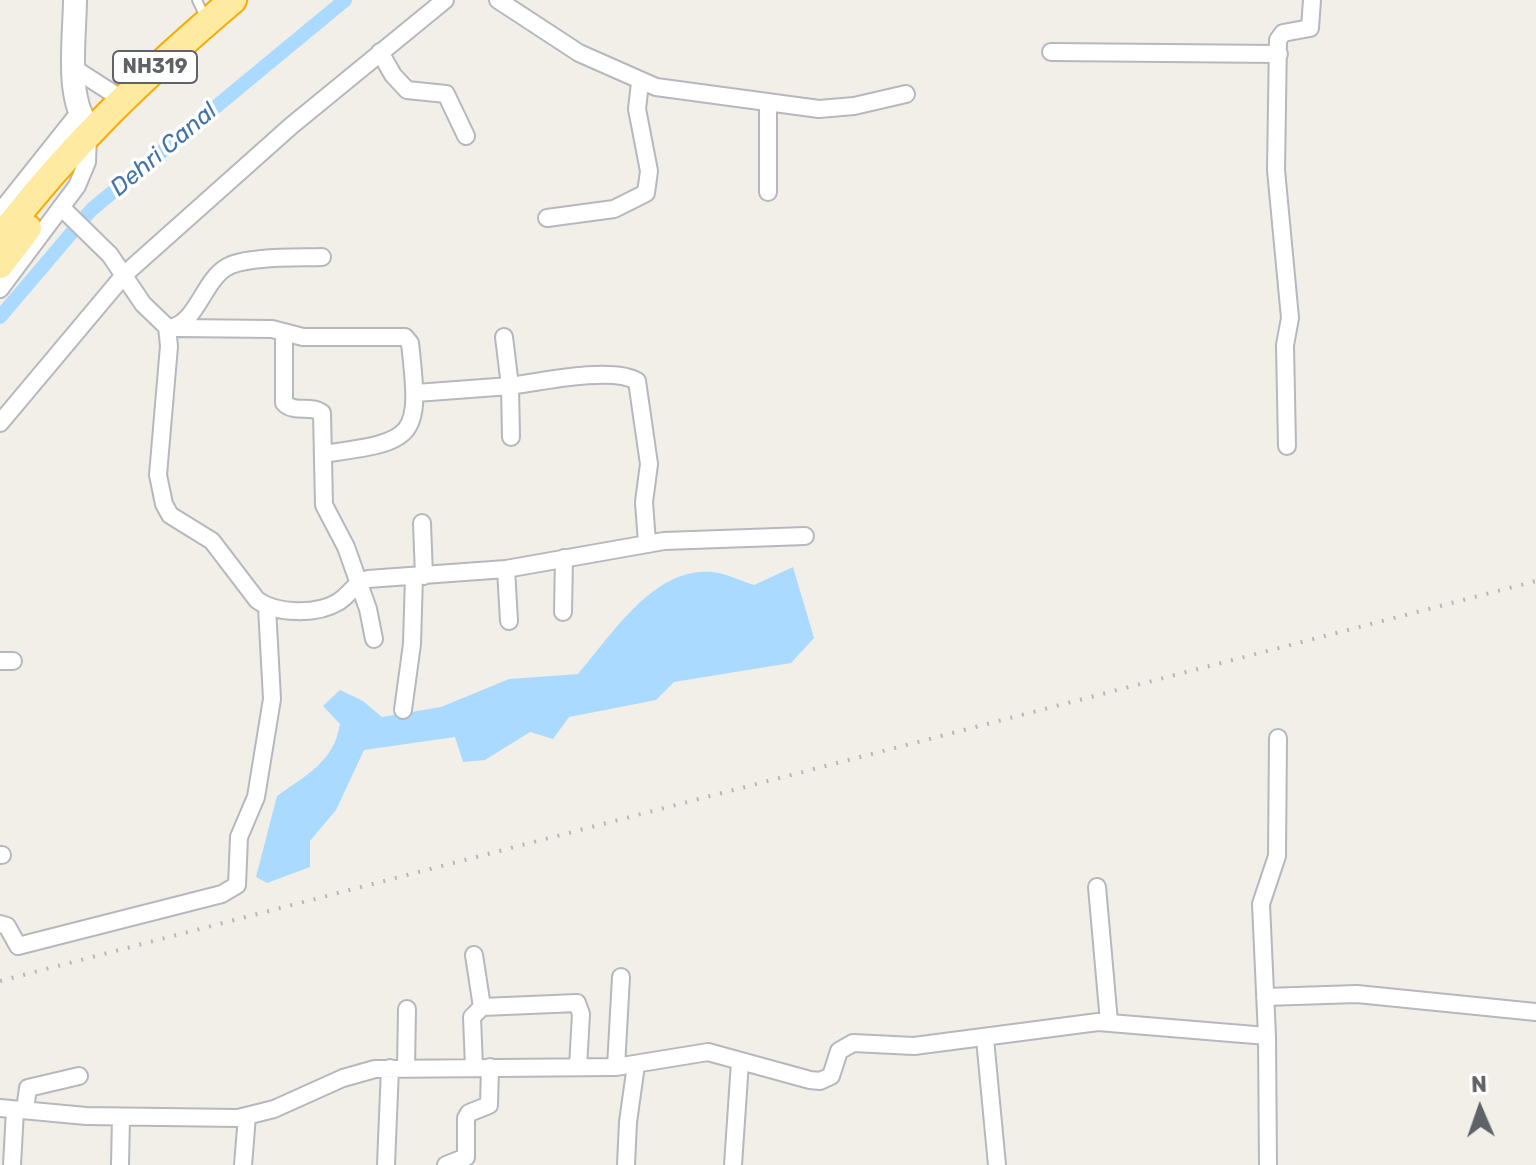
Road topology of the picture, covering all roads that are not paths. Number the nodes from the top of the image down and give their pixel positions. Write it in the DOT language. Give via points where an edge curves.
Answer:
graph roads {
  1 [pos="75,0"];
  2 [pos="233,0"];
  3 [pos="445,0"];
  4 [pos="498,0"];
  5 [pos="1312,0"];
  6 [pos="202,11"];
  7 [pos="380,52"];
  8 [pos="1051,52"];
  9 [pos="1279,54"];
  10 [pos="75,69"];
  11 [pos="640,83"];
  12 [pos="906,94"];
  13 [pos="120,98"];
  14 [pos="768,102"];
  15 [pos="85,129"];
  16 [pos="466,136"];
  17 [pos="768,192"];
  18 [pos="56,199"];
  19 [pos="3,202"];
  20 [pos="547,218"];
  21 [pos="0,238"];
  22 [pos="322,257"];
  23 [pos="0,265"];
  24 [pos="125,274"];
  25 [pos="0,289"];
  26 [pos="172,327"];
  27 [pos="284,332"];
  28 [pos="504,337"];
  29 [pos="510,386"];
  30 [pos="416,393"];
  31 [pos="0,423"];
  32 [pos="511,437"];
  33 [pos="1287,446"];
  34 [pos="323,454"];
  35 [pos="422,523"];
  36 [pos="805,536"];
  37 [pos="647,543"];
  38 [pos="564,558"];
  39 [pos="506,569"];
  40 [pos="419,576"];
  41 [pos="359,582"];
  42 [pos="267,607"];
  43 [pos="563,612"];
  44 [pos="509,621"];
  45 [pos="374,639"];
  46 [pos="403,710"];
  47 [pos="1278,738"];
  48 [pos="1097,887"];
  49 [pos="0,924"];
  50 [pos="18,946"];
  51 [pos="0,952"];
  52 [pos="474,955"];
  53 [pos="621,977"];
  54 [pos="1265,997"];
  55 [pos="482,1007"];
  56 [pos="407,1009"];
  57 [pos="1536,1012"];
  58 [pos="1109,1022"];
  59 [pos="1267,1036"];
  60 [pos="985,1039"];
  61 [pos="740,1062"];
  62 [pos="636,1065"];
  63 [pos="482,1067"];
  64 [pos="578,1067"];
  65 [pos="616,1067"];
  66 [pos="398,1068"];
  67 [pos="79,1076"];
  68 [pos="13,1109"];
  69 [pos="247,1116"];
  70 [pos="121,1117"];
  71 [pos="12,1165"];
  72 [pos="120,1165"];
  73 [pos="243,1165"];
  74 [pos="386,1165"];
  75 [pos="446,1165"];
  76 [pos="626,1165"];
  77 [pos="733,1165"];
  78 [pos="997,1165"];
  79 [pos="1268,1165"];
  1 -- 10 [label="main road"];
  2 -- 6 [label="highway, NH319"];
  3 -- 7 [label="street"];
  4 -- 11 [label="street" via="579,53"];
  5 -- 9 [label="street" via="1311,26 1281,34"];
  6 -- 13 [label="highway, NH319"];
  7 -- 16 [label="street" via="407,90 446,94"];
  7 -- 24 [label="street"];
  8 -- 9 [label="street"];
  9 -- 33 [label="street" via="1276,170 1290,318 1285,345"];
  10 -- 13 [label="street"];
  10 -- 15 [label="main road"];
  11 -- 14 [label="street"];
  11 -- 20 [label="street" via="637,109 649,171 646,193 614,209"];
  12 -- 14 [label="street" via="834,109"];
  13 -- 15 [label="highway, NH319"];
  14 -- 17 [label="street"];
  15 -- 18 [label="highway"];
  15 -- 19 [label="street"];
  18 -- 21 [label="highway"];
  18 -- 23 [label="highway"];
  18 -- 24 [label="street"];
  18 -- 25 [label="street"];
  22 -- 26 [label="street" via="224,268"];
  24 -- 26 [label="street" via="143,304"];
  24 -- 31 [label="street"];
  26 -- 27 [label="street"];
  26 -- 42 [label="street" via="158,475 164,504 170,515 212,541"];
  27 -- 30 [label="street" via="303,337 405,337"];
  27 -- 34 [label="street" via="284,403 322,413"];
  28 -- 29 [label="street"];
  29 -- 30 [label="street"];
  29 -- 32 [label="street"];
  29 -- 37 [label="street" via="599,376 637,381 649,464 644,502"];
  30 -- 34 [label="street" via="413,414 396,441"];
  34 -- 41 [label="street" via="324,505"];
  35 -- 40 [label="street"];
  36 -- 37 [label="street"];
  37 -- 38 [label="street"];
  38 -- 39 [label="street"];
  38 -- 43 [label="street"];
  39 -- 40 [label="street"];
  39 -- 44 [label="street"];
  40 -- 41 [label="street"];
  40 -- 46 [label="street"];
  41 -- 42 [label="street" via="329,606"];
  41 -- 45 [label="street"];
  42 -- 50 [label="street" via="272,699 256,797 239,837 237,885 222,894"];
  47 -- 54 [label="street" via="1277,856 1261,904"];
  48 -- 58 [label="street"];
  49 -- 50 [label="street" via="7,926"];
  50 -- 51 [label="street"];
  52 -- 55 [label="street"];
  53 -- 65 [label="street"];
  54 -- 57 [label="street" via="1357,994"];
  54 -- 59 [label="street"];
  55 -- 63 [label="street" via="472,1017"];
  55 -- 64 [label="street" via="577,1003"];
  56 -- 66 [label="street"];
  58 -- 59 [label="street"];
  58 -- 60 [label="street"];
  59 -- 79 [label="street"];
  60 -- 61 [label="street" via="901,1047 853,1043 839,1051 831,1076 820,1081"];
  60 -- 78 [label="street"];
  61 -- 62 [label="street" via="708,1052"];
  61 -- 77 [label="street"];
  62 -- 65 [label="street"];
  62 -- 76 [label="street"];
  63 -- 64 [label="street"];
  63 -- 66 [label="street"];
  63 -- 75 [label="street" via="489,1105 469,1113 466,1157"];
  64 -- 65 [label="street"];
  66 -- 69 [label="street" via="359,1072"];
  66 -- 74 [label="street"];
  67 -- 68 [label="street" via="28,1088"];
  68 -- 70 [label="street"];
  68 -- 71 [label="street"];
  69 -- 70 [label="street"];
  69 -- 73 [label="street"];
  70 -- 72 [label="street"];
}
